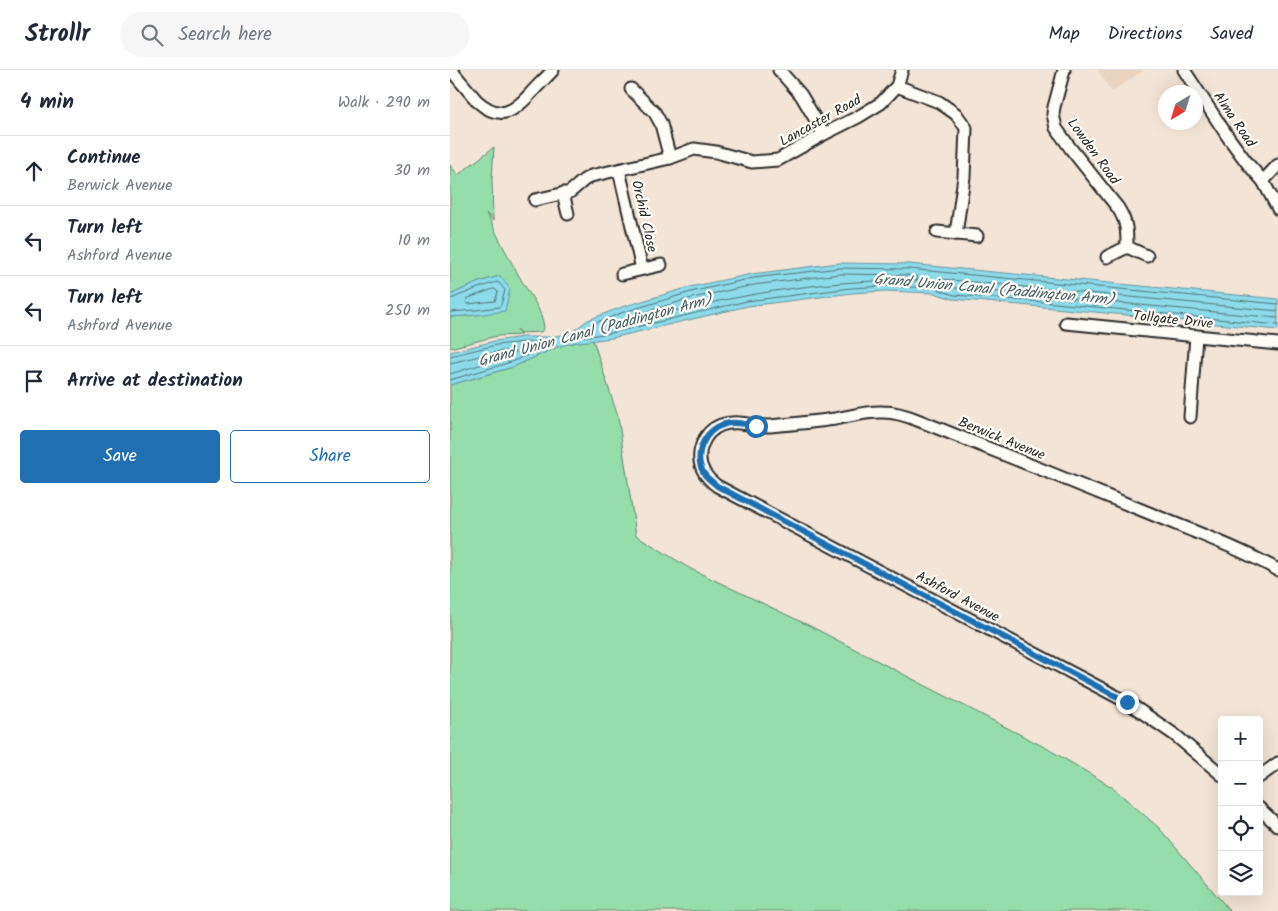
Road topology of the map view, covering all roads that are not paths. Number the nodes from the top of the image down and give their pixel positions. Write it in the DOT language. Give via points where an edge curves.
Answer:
graph roads {
  1 [pos="451,70"];
  2 [pos="553,70"];
  3 [pos="779,70"];
  4 [pos="902,70"];
  5 [pos="1064,70"];
  6 [pos="1184,70"];
  7 [pos="897,86"];
  8 [pos="631,89"];
  9 [pos="824,134"];
  10 [pos="670,158"];
  11 [pos="1278,165"];
  12 [pos="619,170"];
  13 [pos="1263,181"];
  14 [pos="563,193"];
  15 [pos="535,200"];
  16 [pos="1278,209"];
  17 [pos="568,214"];
  18 [pos="937,232"];
  19 [pos="956,234"];
  20 [pos="977,236"];
  21 [pos="1126,247"];
  22 [pos="1147,256"];
  23 [pos="1108,258"];
  24 [pos="661,265"];
  25 [pos="642,269"];
  26 [pos="622,274"];
  27 [pos="1066,323"];
  28 [pos="1196,336"];
  29 [pos="1278,344"];
  30 [pos="1190,417"];
  31 [pos="705,438"];
  32 [pos="1278,570"];
  33 [pos="1278,763"];
  34 [pos="1218,772"];
  35 [pos="1263,774"];
  36 [pos="1263,812"];
  37 [pos="1278,826"];
  1 -- 2 [label="street" via="477,101 490,111 499,113 516,108"];
  3 -- 9 [label="street" via="801,95"];
  4 -- 7 [label="street, Lancaster Road"];
  5 -- 21 [label="street, Lowden Road" via="1053,114 1056,128 1124,217"];
  6 -- 13 [label="street, Alma Road" via="1228,137"];
  7 -- 9 [label="street, Lancaster Road" via="881,103"];
  7 -- 19 [label="street" via="939,102 956,114 966,128 964,177"];
  8 -- 10 [label="street" via="655,113"];
  9 -- 10 [label="street, Lancaster Road" via="778,160 752,162 694,149"];
  10 -- 12 [label="street, Lancaster Road"];
  11 -- 13 [label="street"];
  12 -- 14 [label="street, Lancaster Road" via="591,176 570,192"];
  12 -- 25 [label="street, Orchid Close"];
  13 -- 16 [label="street, Alma Road"];
  14 -- 15 [label="street, Lancaster Road"];
  14 -- 17 [label="street"];
  18 -- 19 [label="street"];
  19 -- 20 [label="street"];
  21 -- 22 [label="street"];
  21 -- 23 [label="street"];
  24 -- 25 [label="street, Orchid Close"];
  25 -- 26 [label="street, Orchid Close"];
  27 -- 28 [label="street, Tollgate Drive"];
  28 -- 29 [label="street, Tollgate Drive"];
  28 -- 30 [label="street"];
  31 -- 32 [label="street, Berwick Avenue" via="726,424 771,426 894,412 1205,536"];
  31 -- 34 [label="street, Ashford Avenue" via="700,463 705,474 717,486 1127,702 1175,735"];
  33 -- 35 [label="street"];
  36 -- 37 [label="street"];
}
